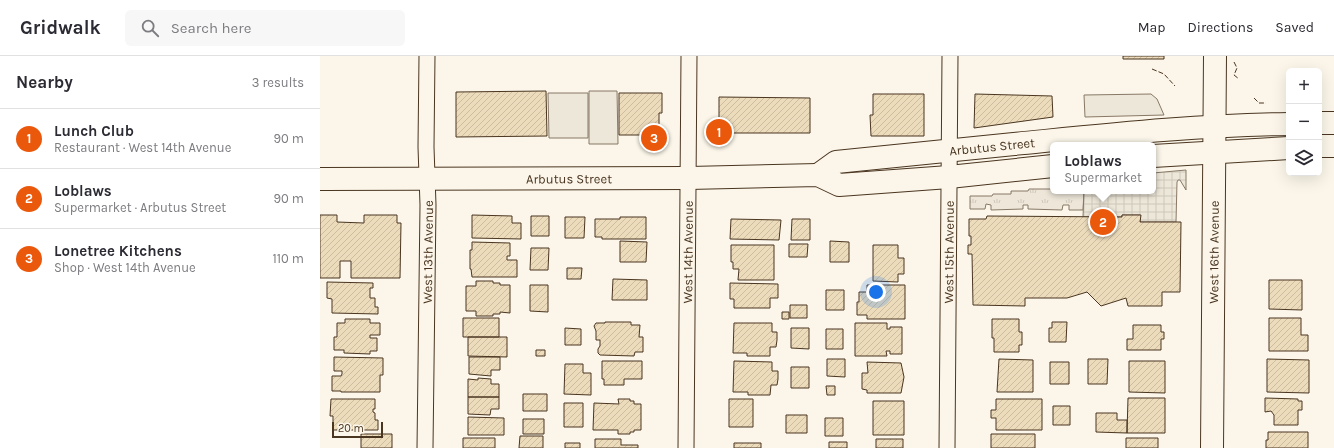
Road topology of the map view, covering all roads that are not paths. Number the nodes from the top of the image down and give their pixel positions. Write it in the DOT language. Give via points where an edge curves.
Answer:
graph roads {
  1 [pos="427,56"];
  2 [pos="689,56"];
  3 [pos="950,56"];
  4 [pos="1215,56"];
  5 [pos="1322,123"];
  6 [pos="1334,123"];
  7 [pos="1286,124"];
  8 [pos="1215,126"];
  9 [pos="1322,146"];
  10 [pos="1334,146"];
  11 [pos="1286,148"];
  12 [pos="950,151"];
  13 [pos="1214,152"];
  14 [pos="1156,156"];
  15 [pos="1050,166"];
  16 [pos="818,175"];
  17 [pos="949,177"];
  18 [pos="427,178"];
  19 [pos="688,178"];
  20 [pos="320,179"];
  21 [pos="425,448"];
  22 [pos="686,448"];
  23 [pos="947,448"];
  24 [pos="1212,448"];
  1 -- 18 [label="street, West 13th Avenue"];
  2 -- 19 [label="street, West 14th Avenue"];
  3 -- 12 [label="street, West 15th Avenue"];
  4 -- 8 [label="main road, West 16th Avenue"];
  5 -- 6 [label="main road"];
  7 -- 8 [label="main road, Arbutus Street"];
  8 -- 12 [label="main road, Arbutus Street"];
  8 -- 13 [label="main road, West 16th Avenue"];
  9 -- 10 [label="main road"];
  11 -- 13 [label="main road"];
  12 -- 16 [label="main road, Arbutus Street" via="836,162"];
  12 -- 17 [label="street, West 15th Avenue"];
  13 -- 14 [label="main road"];
  13 -- 24 [label="main road, West 16th Avenue"];
  15 -- 17 [label="main road, Arbutus Street"];
  16 -- 17 [label="main road, Arbutus Street" via="838,185"];
  16 -- 19 [label="main road, Arbutus Street"];
  17 -- 23 [label="street, West 15th Avenue"];
  18 -- 19 [label="main road, Arbutus Street"];
  18 -- 20 [label="main road, Arbutus Street"];
  18 -- 21 [label="street, West 13th Avenue"];
  19 -- 22 [label="street, West 14th Avenue"];
}
